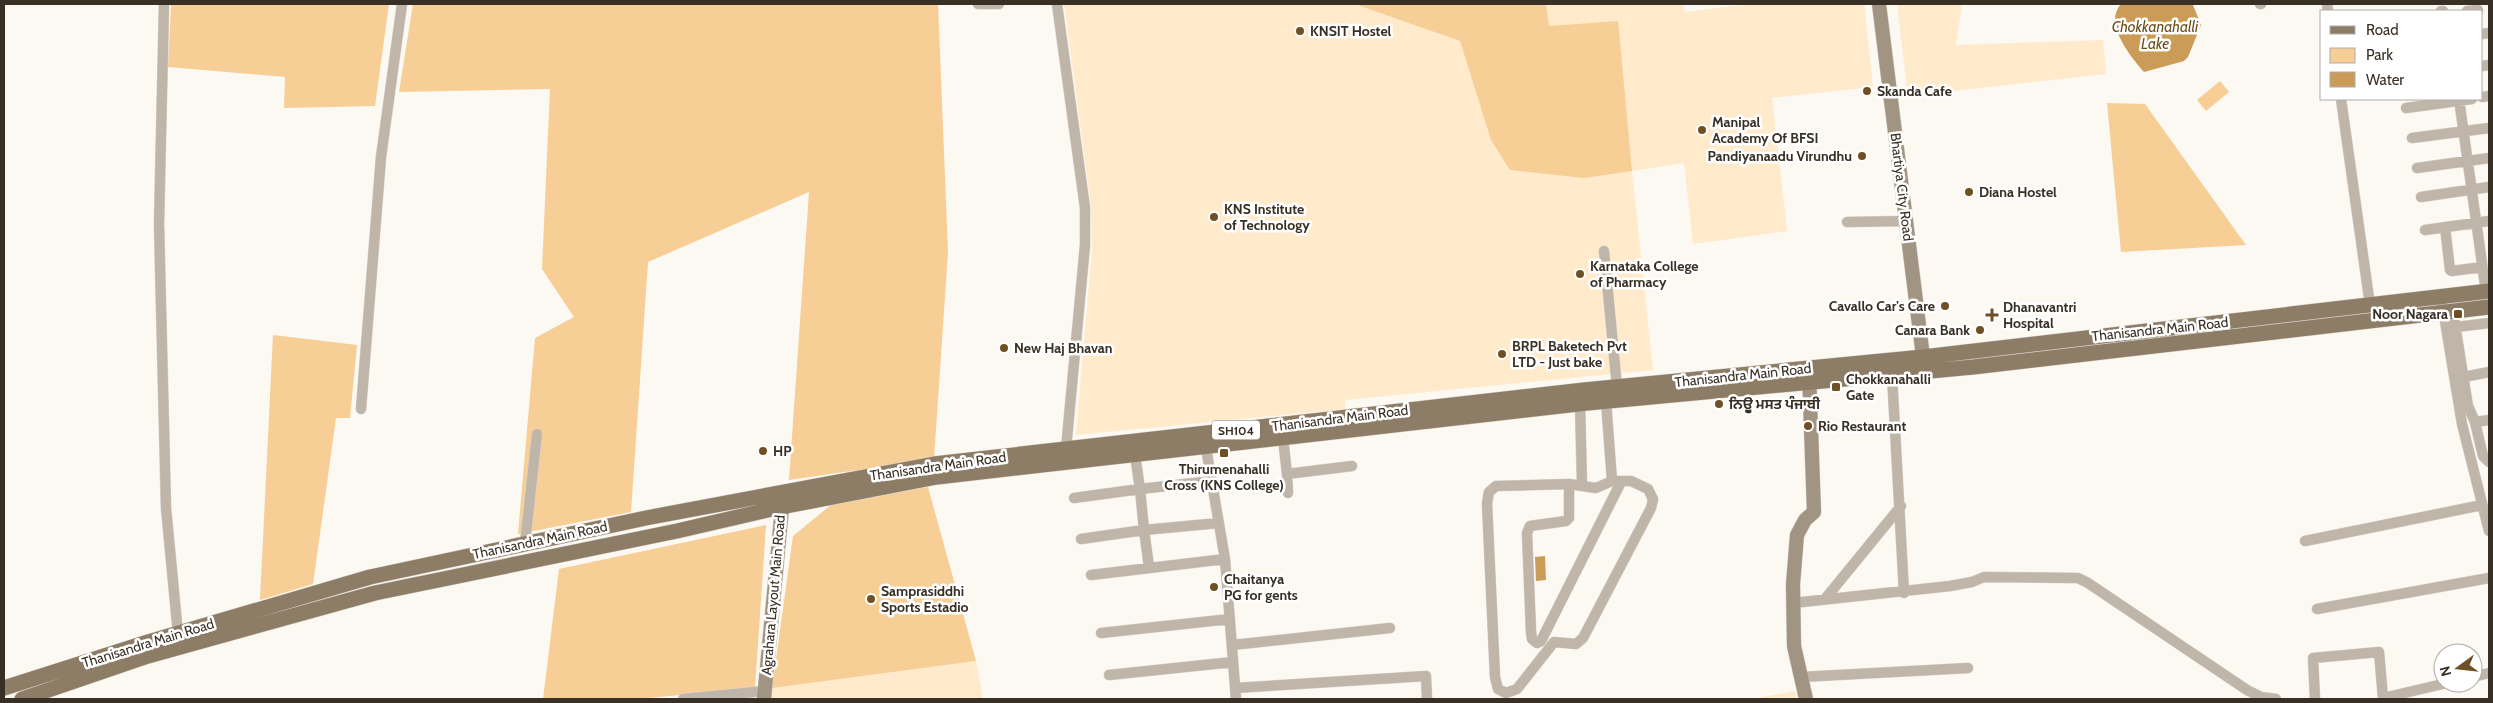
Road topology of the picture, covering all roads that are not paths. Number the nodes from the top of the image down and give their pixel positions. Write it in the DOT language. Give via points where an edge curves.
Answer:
graph roads {
  1 [pos="164,4"];
  2 [pos="402,4"];
  3 [pos="978,4"];
  4 [pos="999,4"];
  5 [pos="1057,4"];
  6 [pos="1879,4"];
  7 [pos="1885,4"];
  8 [pos="1892,73"];
  9 [pos="2340,100"];
  10 [pos="2459,100"];
  11 [pos="2406,108"];
  12 [pos="2489,128"];
  13 [pos="2463,131"];
  14 [pos="2412,138"];
  15 [pos="2489,158"];
  16 [pos="2468,161"];
  17 [pos="2417,168"];
  18 [pos="1903,175"];
  19 [pos="2489,187"];
  20 [pos="2471,190"];
  21 [pos="2420,197"];
  22 [pos="1907,221"];
  23 [pos="2489,221"];
  24 [pos="1847,222"];
  25 [pos="2476,222"];
  26 [pos="2445,227"];
  27 [pos="2425,230"];
  28 [pos="1604,251"];
  29 [pos="2484,262"];
  30 [pos="2487,292"];
  31 [pos="2441,297"];
  32 [pos="2370,305"];
  33 [pos="2489,307"];
  34 [pos="2449,320"];
  35 [pos="2489,322"];
  36 [pos="1926,364"];
  37 [pos="2489,372"];
  38 [pos="1810,374"];
  39 [pos="1892,375"];
  40 [pos="2464,377"];
  41 [pos="1617,387"];
  42 [pos="1606,401"];
  43 [pos="1580,404"];
  44 [pos="361,409"];
  45 [pos="2489,420"];
  46 [pos="2475,422"];
  47 [pos="537,434"];
  48 [pos="1283,438"];
  49 [pos="1205,440"];
  50 [pos="1066,449"];
  51 [pos="1135,454"];
  52 [pos="2489,462"];
  53 [pos="1352,466"];
  54 [pos="1287,474"];
  55 [pos="1212,481"];
  56 [pos="1616,481"];
  57 [pos="1569,484"];
  58 [pos="1582,485"];
  59 [pos="1140,489"];
  60 [pos="784,491"];
  61 [pos="1288,493"];
  62 [pos="1074,498"];
  63 [pos="2482,505"];
  64 [pos="1901,506"];
  65 [pos="781,507"];
  66 [pos="1219,523"];
  67 [pos="1144,530"];
  68 [pos="2489,531"];
  69 [pos="1081,539"];
  70 [pos="2305,541"];
  71 [pos="525,543"];
  72 [pos="1225,558"];
  73 [pos="1149,568"];
  74 [pos="1092,575"];
  75 [pos="2489,578"];
  76 [pos="1904,593"];
  77 [pos="1825,598"];
  78 [pos="1793,604"];
  79 [pos="2317,609"];
  80 [pos="1230,619"];
  81 [pos="1390,628"];
  82 [pos="1100,633"];
  83 [pos="178,634"];
  84 [pos="1232,646"];
  85 [pos="1233,662"];
  86 [pos="1968,668"];
  87 [pos="1109,675"];
  88 [pos="1801,677"];
  89 [pos="2433,686"];
  90 [pos="4,688"];
  91 [pos="1235,688"];
  92 [pos="765,695"];
  93 [pos="2383,698"];
  94 [pos="22,699"];
  95 [pos="683,699"];
  96 [pos="1236,699"];
  97 [pos="1427,699"];
  98 [pos="1806,699"];
  99 [pos="2276,699"];
  100 [pos="2315,699"];
  1 -- 83 [label="street" via="159,224 166,508"];
  2 -- 44 [label="street" via="381,157"];
  3 -- 4 [label="street"];
  5 -- 50 [label="street" via="1085,208 1085,245"];
  6 -- 8 [label="street, Bhartiya City Road"];
  7 -- 8 [label="street, Bhartiya City Road"];
  8 -- 18 [label="street, Bhartiya City Road"];
  9 -- 32 [label="street"];
  10 -- 11 [label="street"];
  10 -- 13 [label="street"];
  12 -- 13 [label="street"];
  13 -- 14 [label="street"];
  13 -- 16 [label="street"];
  15 -- 16 [label="street"];
  16 -- 17 [label="street"];
  16 -- 20 [label="street"];
  18 -- 22 [label="street, Bhartiya City Road"];
  18 -- 36 [label="street, Bhartiya City Road"];
  19 -- 20 [label="street"];
  20 -- 21 [label="street"];
  20 -- 25 [label="street"];
  22 -- 24 [label="street"];
  22 -- 36 [label="street, Bhartiya City Road"];
  23 -- 25 [label="street"];
  25 -- 26 [label="street"];
  25 -- 29 [label="street"];
  26 -- 27 [label="street"];
  26 -- 29 [label="street" via="2452,272"];
  28 -- 41 [label="street"];
  29 -- 30 [label="street"];
  30 -- 31 [label="main road, Thanisandra Main Road / SH104"];
  31 -- 32 [label="main road, Thanisandra Main Road / SH104"];
  31 -- 34 [label="street"];
  32 -- 36 [label="main road, Thanisandra Main Road / SH104"];
  33 -- 34 [label="main road, Thanisandra Main Road / SH104"];
  34 -- 35 [label="street"];
  34 -- 36 [label="main road, Thanisandra Main Road / SH104"];
  34 -- 40 [label="street"];
  34 -- 63 [label="street" via="2462,424"];
  36 -- 38 [label="main road, Thanisandra Main Road / SH104"];
  36 -- 39 [label="main road, Thanisandra Main Road / SH104"];
  37 -- 40 [label="street"];
  38 -- 39 [label="main road, Thanisandra Main Road / SH104"];
  38 -- 41 [label="main road, Thanisandra Main Road / SH104"];
  38 -- 42 [label="main road, Thanisandra Main Road / SH104"];
  38 -- 78 [label="street" via="1814,512 1797,535"];
  39 -- 64 [label="street"];
  40 -- 46 [label="street" via="2468,406"];
  41 -- 49 [label="main road, Thanisandra Main Road / SH104"];
  42 -- 43 [label="main road, Thanisandra Main Road / SH104"];
  42 -- 56 [label="street"];
  43 -- 48 [label="main road, Thanisandra Main Road / SH104"];
  43 -- 58 [label="street"];
  45 -- 46 [label="street"];
  46 -- 52 [label="street" via="2483,456"];
  47 -- 71 [label="street"];
  48 -- 49 [label="main road, Thanisandra Main Road / SH104"];
  48 -- 54 [label="street"];
  49 -- 50 [label="main road, Thanisandra Main Road / SH104"];
  49 -- 51 [label="main road, Thanisandra Main Road / SH104"];
  49 -- 55 [label="street"];
  50 -- 60 [label="main road, Thanisandra Main Road / SH104" via="934,464"];
  51 -- 59 [label="street"];
  51 -- 65 [label="main road, Thanisandra Main Road / SH104" via="937,477"];
  53 -- 54 [label="street"];
  54 -- 61 [label="street"];
  55 -- 59 [label="street"];
  55 -- 66 [label="street"];
  56 -- 57 [label="street" via="1541,642 1537,642 1532,639 1531,632 1527,533 1530,526 1569,518"];
  56 -- 57 [label="street" via="1631,482 1648,489 1653,499 1651,508 1583,638 1576,644 1554,642 1517,690 1506,693 1498,689 1495,678 1486,503 1489,492 1496,486"];
  56 -- 58 [label="street" via="1596,488"];
  57 -- 58 [label="street"];
  59 -- 62 [label="street"];
  59 -- 67 [label="street"];
  60 -- 65 [label="street, Agrahara Layout Main Road"];
  60 -- 71 [label="main road, Thanisandra Main Road / SH104"];
  63 -- 68 [label="street"];
  63 -- 70 [label="street"];
  64 -- 76 [label="street"];
  64 -- 77 [label="street"];
  65 -- 92 [label="street, Agrahara Layout Main Road"];
  65 -- 94 [label="main road, Thanisandra Main Road / SH104" via="677,532 375,593 148,656"];
  66 -- 67 [label="street"];
  66 -- 72 [label="street"];
  67 -- 69 [label="street"];
  67 -- 73 [label="street"];
  71 -- 83 [label="main road, Thanisandra Main Road / SH104" via="370,577"];
  72 -- 73 [label="street"];
  72 -- 80 [label="street"];
  73 -- 74 [label="street"];
  75 -- 79 [label="street"];
  76 -- 77 [label="street"];
  76 -- 99 [label="street" via="1963,584 1984,576 2083,580 2247,690"];
  77 -- 78 [label="street"];
  78 -- 88 [label="street" via="1794,646"];
  80 -- 82 [label="street"];
  80 -- 84 [label="street"];
  81 -- 84 [label="street"];
  83 -- 90 [label="main road, Thanisandra Main Road / SH104"];
  84 -- 85 [label="street"];
  85 -- 87 [label="street"];
  85 -- 91 [label="street"];
  86 -- 88 [label="street"];
  88 -- 98 [label="street"];
  89 -- 93 [label="street"];
  91 -- 96 [label="street"];
  91 -- 97 [label="street" via="1426,676"];
  92 -- 95 [label="street"];
  93 -- 100 [label="street" via="2379,652 2314,658"];
}
